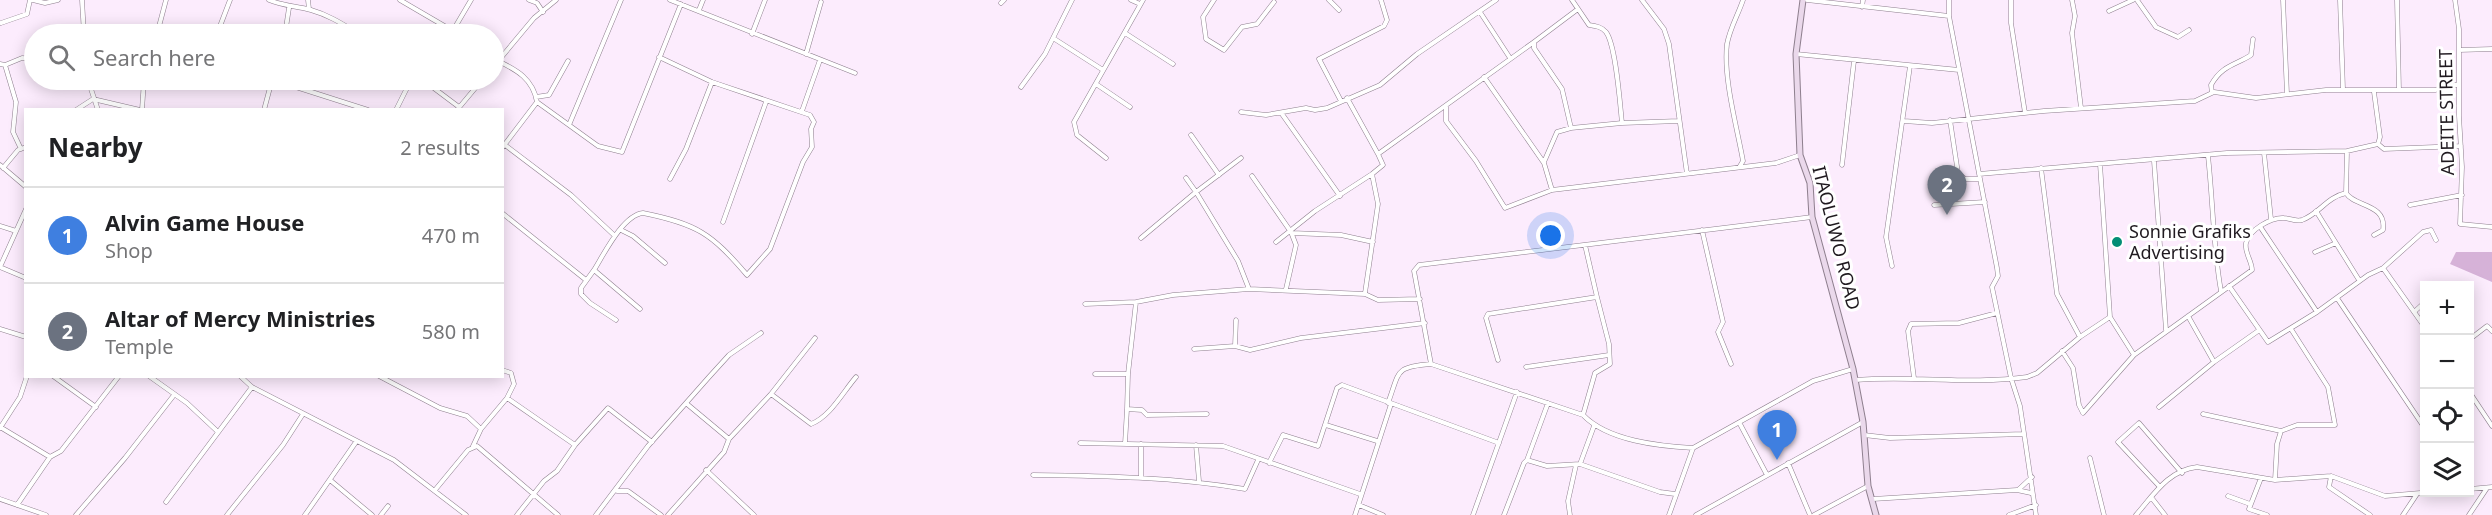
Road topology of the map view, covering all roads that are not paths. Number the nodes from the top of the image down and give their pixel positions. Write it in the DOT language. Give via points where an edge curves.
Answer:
graph roads {
  1 [pos="31,0"];
  2 [pos="58,0"];
  3 [pos="82,0"];
  4 [pos="166,0"];
  5 [pos="230,0"];
  6 [pos="269,0"];
  7 [pos="400,0"];
  8 [pos="471,0"];
  9 [pos="529,0"];
  10 [pos="556,0"];
  11 [pos="621,0"];
  12 [pos="670,0"];
  13 [pos="703,0"];
  14 [pos="765,0"];
  15 [pos="1072,0"];
  16 [pos="1131,0"];
  17 [pos="1214,0"];
  18 [pos="1329,0"];
  19 [pos="1382,0"];
  20 [pos="1496,0"];
  21 [pos="1572,0"];
  22 [pos="1642,0"];
  23 [pos="1743,0"];
  24 [pos="1805,0"];
  25 [pos="1863,0"];
  26 [pos="1949,0"];
  27 [pos="2011,0"];
  28 [pos="2072,0"];
  29 [pos="2135,0"];
  30 [pos="2283,0"];
  31 [pos="2340,0"];
  32 [pos="2397,0"];
  33 [pos="2455,0"];
  34 [pos="1273,1"];
  35 [pos="307,2"];
  36 [pos="821,2"];
  37 [pos="1142,2"];
  38 [pos="681,4"];
  39 [pos="1862,7"];
  40 [pos="289,8"];
  41 [pos="307,9"];
  42 [pos="1578,9"];
  43 [pos="699,10"];
  44 [pos="1340,10"];
  45 [pos="2109,11"];
  46 [pos="543,12"];
  47 [pos="1480,12"];
  48 [pos="1948,16"];
  49 [pos="1,23"];
  50 [pos="84,24"];
  51 [pos="160,24"];
  52 [pos="221,24"];
  53 [pos="287,24"];
  54 [pos="342,24"];
  55 [pos="438,24"];
  56 [pos="457,24"];
  57 [pos="2190,30"];
  58 [pos="1125,33"];
  59 [pos="752,34"];
  60 [pos="1053,38"];
  61 [pos="2253,39"];
  62 [pos="1534,42"];
  63 [pos="2492,49"];
  64 [pos="2459,50"];
  65 [pos="504,54"];
  66 [pos="806,54"];
  67 [pos="1796,54"];
  68 [pos="659,57"];
  69 [pos="24,58"];
  70 [pos="1510,58"];
  71 [pos="820,60"];
  72 [pos="568,61"];
  73 [pos="1854,61"];
  74 [pos="504,64"];
  75 [pos="1173,64"];
  76 [pos="3,65"];
  77 [pos="1910,66"];
  78 [pos="1103,70"];
  79 [pos="1959,70"];
  80 [pos="855,73"];
  81 [pos="1484,77"];
  82 [pos="712,82"];
  83 [pos="1095,84"];
  84 [pos="2459,84"];
  85 [pos="1021,87"];
  86 [pos="2343,89"];
  87 [pos="91,90"];
  88 [pos="143,90"];
  89 [pos="270,90"];
  90 [pos="305,90"];
  91 [pos="406,90"];
  92 [pos="436,90"];
  93 [pos="473,90"];
  94 [pos="2399,90"];
  95 [pos="2374,92"];
  96 [pos="2212,93"];
  97 [pos="2287,94"];
  98 [pos="1347,98"];
  99 [pos="93,99"];
  100 [pos="536,99"];
  101 [pos="1341,101"];
  102 [pos="766,102"];
  103 [pos="1131,106"];
  104 [pos="1446,107"];
  105 [pos="79,108"];
  106 [pos="97,108"];
  107 [pos="132,108"];
  108 [pos="141,108"];
  109 [pos="265,108"];
  110 [pos="362,108"];
  111 [pos="397,108"];
  112 [pos="458,108"];
  113 [pos="2081,108"];
  114 [pos="802,111"];
  115 [pos="1241,112"];
  116 [pos="2025,112"];
  117 [pos="1282,114"];
  118 [pos="1968,118"];
  119 [pos="1950,120"];
  120 [pos="1679,121"];
  121 [pos="1904,121"];
  122 [pos="1622,123"];
  123 [pos="569,125"];
  124 [pos="1571,128"];
  125 [pos="1191,135"];
  126 [pos="2378,144"];
  127 [pos="504,146"];
  128 [pos="2461,146"];
  129 [pos="23,148"];
  130 [pos="2347,151"];
  131 [pos="2264,153"];
  132 [pos="1378,154"];
  133 [pos="1800,155"];
  134 [pos="2208,156"];
  135 [pos="1106,158"];
  136 [pos="1241,159"];
  137 [pos="2154,161"];
  138 [pos="1544,163"];
  139 [pos="2100,164"];
  140 [pos="1842,165"];
  141 [pos="2,166"];
  142 [pos="1740,166"];
  143 [pos="2041,168"];
  144 [pos="1372,174"];
  145 [pos="1687,174"];
  146 [pos="1219,176"];
  147 [pos="1252,176"];
  148 [pos="1979,176"];
  149 [pos="670,178"];
  150 [pos="1185,178"];
  151 [pos="24,185"];
  152 [pos="1552,190"];
  153 [pos="1196,192"];
  154 [pos="2346,193"];
  155 [pos="2462,195"];
  156 [pos="1340,196"];
  157 [pos="1985,202"];
  158 [pos="1934,205"];
  159 [pos="2410,206"];
  160 [pos="2316,211"];
  161 [pos="24,213"];
  162 [pos="504,215"];
  163 [pos="1812,217"];
  164 [pos="2271,219"];
  165 [pos="723,222"];
  166 [pos="0,226"];
  167 [pos="2492,226"];
  168 [pos="2260,227"];
  169 [pos="621,230"];
  170 [pos="1702,230"];
  171 [pos="16,231"];
  172 [pos="1291,232"];
  173 [pos="2374,235"];
  174 [pos="615,236"];
  175 [pos="1141,238"];
  176 [pos="2436,240"];
  177 [pos="1276,242"];
  178 [pos="1373,242"];
  179 [pos="2336,243"];
  180 [pos="1585,245"];
  181 [pos="2315,252"];
  182 [pos="665,263"];
  183 [pos="1892,266"];
  184 [pos="0,267"];
  185 [pos="2383,268"];
  186 [pos="594,270"];
  187 [pos="24,277"];
  188 [pos="586,280"];
  189 [pos="2359,280"];
  190 [pos="2229,286"];
  191 [pos="1249,289"];
  192 [pos="1286,289"];
  193 [pos="2221,291"];
  194 [pos="1365,294"];
  195 [pos="1597,297"];
  196 [pos="2337,298"];
  197 [pos="1420,299"];
  198 [pos="1136,302"];
  199 [pos="1085,304"];
  200 [pos="2420,307"];
  201 [pos="640,309"];
  202 [pos="2317,312"];
  203 [pos="2414,312"];
  204 [pos="1997,313"];
  205 [pos="2188,316"];
  206 [pos="2110,317"];
  207 [pos="616,320"];
  208 [pos="1236,320"];
  209 [pos="2420,320"];
  210 [pos="1425,323"];
  211 [pos="2291,328"];
  212 [pos="0,329"];
  213 [pos="2166,330"];
  214 [pos="2492,330"];
  215 [pos="2258,331"];
  216 [pos="761,333"];
  217 [pos="2474,335"];
  218 [pos="24,336"];
  219 [pos="2080,337"];
  220 [pos="815,338"];
  221 [pos="1235,346"];
  222 [pos="1194,349"];
  223 [pos="2062,351"];
  224 [pos="1609,355"];
  225 [pos="2134,355"];
  226 [pos="1498,360"];
  227 [pos="2214,362"];
  228 [pos="1431,364"];
  229 [pos="1731,364"];
  230 [pos="1526,368"];
  231 [pos="1853,369"];
  232 [pos="504,371"];
  233 [pos="1095,374"];
  234 [pos="1128,374"];
  235 [pos="856,377"];
  236 [pos="26,378"];
  237 [pos="56,378"];
  238 [pos="118,378"];
  239 [pos="152,378"];
  240 [pos="242,378"];
  241 [pos="383,378"];
  242 [pos="2012,378"];
  243 [pos="1914,379"];
  244 [pos="1856,380"];
  245 [pos="252,387"];
  246 [pos="1517,392"];
  247 [pos="771,394"];
  248 [pos="174,395"];
  249 [pos="507,398"];
  250 [pos="2474,400"];
  251 [pos="1548,403"];
  252 [pos="687,404"];
  253 [pos="1390,404"];
  254 [pos="96,407"];
  255 [pos="2159,407"];
  256 [pos="1127,409"];
  257 [pos="303,414"];
  258 [pos="1207,414"];
  259 [pos="2203,414"];
  260 [pos="1584,415"];
  261 [pos="2420,421"];
  262 [pos="1863,422"];
  263 [pos="1740,424"];
  264 [pos="1326,425"];
  265 [pos="1593,426"];
  266 [pos="2492,426"];
  267 [pos="0,427"];
  268 [pos="481,429"];
  269 [pos="217,431"];
  270 [pos="2281,431"];
  271 [pos="2024,434"];
  272 [pos="1863,435"];
  273 [pos="729,439"];
  274 [pos="1377,441"];
  275 [pos="356,442"];
  276 [pos="652,442"];
  277 [pos="1080,443"];
  278 [pos="1499,443"];
  279 [pos="1125,444"];
  280 [pos="1141,444"];
  281 [pos="576,445"];
  282 [pos="1196,445"];
  283 [pos="473,446"];
  284 [pos="1693,448"];
  285 [pos="50,457"];
  286 [pos="2090,458"];
  287 [pos="1258,460"];
  288 [pos="1527,460"];
  289 [pos="1269,463"];
  290 [pos="1788,463"];
  291 [pos="1578,465"];
  292 [pos="706,470"];
  293 [pos="2182,473"];
  294 [pos="1767,474"];
  295 [pos="1033,475"];
  296 [pos="2331,476"];
  297 [pos="1141,477"];
  298 [pos="2032,477"];
  299 [pos="2260,478"];
  300 [pos="330,480"];
  301 [pos="2275,480"];
  302 [pos="1199,481"];
  303 [pos="1868,486"];
  304 [pos="2160,487"];
  305 [pos="2489,487"];
  306 [pos="2474,488"];
  307 [pos="435,490"];
  308 [pos="2017,490"];
  309 [pos="614,493"];
  310 [pos="2031,493"];
  311 [pos="533,494"];
  312 [pos="1360,494"];
  313 [pos="1675,494"];
  314 [pos="2416,494"];
  315 [pos="2420,494"];
  316 [pos="2228,496"];
  317 [pos="2151,497"];
  318 [pos="0,499"];
  319 [pos="1873,499"];
  320 [pos="166,502"];
  321 [pos="2250,504"];
  322 [pos="17,505"];
  323 [pos="1359,505"];
  324 [pos="2036,505"];
  325 [pos="388,506"];
  326 [pos="459,513"];
  327 [pos="659,514"];
  328 [pos="1376,514"];
  329 [pos="46,515"];
  330 [pos="76,515"];
  331 [pos="227,515"];
  332 [pos="304,515"];
  333 [pos="372,515"];
  334 [pos="381,515"];
  335 [pos="466,515"];
  336 [pos="517,515"];
  337 [pos="558,515"];
  338 [pos="596,515"];
  339 [pos="668,515"];
  340 [pos="754,515"];
  341 [pos="1355,515"];
  342 [pos="1383,515"];
  343 [pos="1473,515"];
  344 [pos="1504,515"];
  345 [pos="1570,515"];
  346 [pos="1669,515"];
  347 [pos="1696,515"];
  348 [pos="1812,515"];
  349 [pos="1876,515"];
  350 [pos="2009,515"];
  351 [pos="2036,515"];
  352 [pos="2104,515"];
  353 [pos="2136,515"];
  354 [pos="2165,515"];
  355 [pos="2267,515"];
  356 [pos="2370,515"];
  357 [pos="2403,515"];
  358 [pos="2469,515"];
  1 -- 2 [label="street"];
  1 -- 49 [label="street" via="27,14"];
  3 -- 50 [label="street"];
  4 -- 51 [label="street"];
  5 -- 52 [label="street"];
  6 -- 40 [label="street"];
  7 -- 55 [label="street"];
  8 -- 56 [label="street"];
  9 -- 46 [label="street"];
  10 -- 46 [label="street"];
  11 -- 123 [label="street"];
  12 -- 38 [label="street"];
  13 -- 43 [label="street"];
  14 -- 59 [label="street"];
  15 -- 60 [label="street"];
  16 -- 37 [label="street"];
  17 -- 34 [label="street" via="1203,17 1206,39 1224,50 1242,27 1257,24"];
  18 -- 44 [label="street"];
  19 -- 101 [label="street" via="1387,20 1384,26 1319,59"];
  20 -- 47 [label="street"];
  21 -- 42 [label="street"];
  22 -- 120 [label="street" via="1664,29 1669,44"];
  23 -- 142 [label="street" via="1732,22 1727,47 1743,161"];
  24 -- 39 [label="street"];
  24 -- 67 [label="street, ITAOLUWO ROAD"];
  25 -- 39 [label="street"];
  26 -- 48 [label="street"];
  27 -- 116 [label="street"];
  28 -- 113 [label="street"];
  29 -- 45 [label="street"];
  29 -- 57 [label="street" via="2159,28 2178,37"];
  30 -- 97 [label="street"];
  31 -- 86 [label="street"];
  32 -- 94 [label="street"];
  33 -- 64 [label="street, ADEITE STREET"];
  35 -- 41 [label="street"];
  36 -- 66 [label="street"];
  37 -- 58 [label="street"];
  38 -- 43 [label="street"];
  38 -- 68 [label="street"];
  39 -- 48 [label="street"];
  40 -- 41 [label="street"];
  40 -- 53 [label="street"];
  41 -- 54 [label="street"];
  42 -- 62 [label="street"];
  42 -- 122 [label="street" via="1589,25 1601,27 1607,33 1613,48"];
  43 -- 59 [label="street"];
  46 -- 65 [label="street"];
  47 -- 70 [label="street"];
  47 -- 98 [label="street" via="1417,54 1380,85"];
  48 -- 79 [label="street"];
  58 -- 75 [label="street"];
  58 -- 78 [label="street"];
  59 -- 66 [label="street"];
  60 -- 78 [label="street"];
  60 -- 85 [label="street"];
  61 -- 96 [label="street" via="2251,55 2220,74 2211,85"];
  62 -- 70 [label="street"];
  62 -- 124 [label="street" via="1534,48 1562,89"];
  63 -- 64 [label="street"];
  64 -- 84 [label="street, ADEITE STREET"];
  66 -- 71 [label="street"];
  67 -- 73 [label="street"];
  67 -- 133 [label="street, ITAOLUWO ROAD"];
  68 -- 82 [label="street"];
  68 -- 123 [label="street" via="625,150 598,146"];
  69 -- 76 [label="street"];
  70 -- 81 [label="street"];
  71 -- 80 [label="street"];
  71 -- 114 [label="street"];
  72 -- 100 [label="street" via="549,95"];
  73 -- 77 [label="street"];
  73 -- 140 [label="street"];
  74 -- 100 [label="street" via="530,82"];
  76 -- 129 [label="street" via="16,102 14,132"];
  77 -- 79 [label="street"];
  77 -- 121 [label="street"];
  78 -- 83 [label="street"];
  79 -- 118 [label="street"];
  81 -- 104 [label="street"];
  81 -- 138 [label="street"];
  82 -- 102 [label="street"];
  82 -- 149 [label="street" via="686,149"];
  83 -- 103 [label="street"];
  83 -- 135 [label="street" via="1074,122 1077,135"];
  84 -- 94 [label="street" via="2435,90"];
  84 -- 128 [label="street, ADEITE STREET"];
  86 -- 95 [label="street"];
  86 -- 97 [label="street"];
  87 -- 99 [label="street"];
  88 -- 108 [label="street"];
  89 -- 109 [label="street"];
  90 -- 110 [label="street"];
  91 -- 111 [label="street"];
  92 -- 112 [label="street"];
  93 -- 112 [label="street"];
  94 -- 95 [label="street"];
  95 -- 126 [label="street"];
  96 -- 97 [label="street" via="2256,98"];
  96 -- 113 [label="street" via="2195,101"];
  98 -- 101 [label="street"];
  98 -- 132 [label="street"];
  99 -- 105 [label="street"];
  99 -- 106 [label="street"];
  99 -- 107 [label="street"];
  100 -- 123 [label="street"];
  100 -- 127 [label="street"];
  101 -- 117 [label="street" via="1327,108"];
  102 -- 114 [label="street"];
  102 -- 165 [label="street"];
  104 -- 132 [label="street"];
  104 -- 152 [label="street" via="1446,121 1505,208"];
  113 -- 116 [label="street"];
  114 -- 169 [label="street" via="814,123 812,147 770,249 747,275 726,250 692,225 643,213 634,216"];
  115 -- 117 [label="street"];
  116 -- 118 [label="street"];
  117 -- 156 [label="street"];
  118 -- 119 [label="street"];
  118 -- 148 [label="street"];
  119 -- 121 [label="street"];
  119 -- 148 [label="street" via="1958,172 1965,178"];
  120 -- 122 [label="street"];
  120 -- 145 [label="street"];
  121 -- 183 [label="street" via="1886,237"];
  122 -- 124 [label="street"];
  124 -- 138 [label="street" via="1557,132"];
  125 -- 146 [label="street"];
  126 -- 128 [label="street" via="2384,149"];
  126 -- 130 [label="street"];
  127 -- 174 [label="street" via="571,195"];
  128 -- 155 [label="street, ADEITE STREET"];
  129 -- 141 [label="street"];
  130 -- 131 [label="street"];
  130 -- 154 [label="street"];
  131 -- 134 [label="street"];
  131 -- 164 [label="street"];
  132 -- 144 [label="street" via="1383,165"];
  133 -- 142 [label="street" via="1776,163"];
  133 -- 163 [label="street, ITAOLUWO ROAD" via="1810,183"];
  134 -- 137 [label="street"];
  134 -- 193 [label="street"];
  136 -- 146 [label="street"];
  137 -- 139 [label="street"];
  137 -- 213 [label="street"];
  138 -- 152 [label="street"];
  139 -- 143 [label="street"];
  139 -- 206 [label="street"];
  141 -- 151 [label="street"];
  142 -- 145 [label="street"];
  143 -- 148 [label="street"];
  143 -- 219 [label="street" via="2057,294"];
  144 -- 156 [label="street"];
  144 -- 178 [label="street" via="1378,204"];
  145 -- 152 [label="street"];
  146 -- 153 [label="street"];
  147 -- 172 [label="street"];
  148 -- 157 [label="street"];
  150 -- 153 [label="street"];
  153 -- 175 [label="street"];
  153 -- 191 [label="street" via="1238,261"];
  154 -- 160 [label="street" via="2329,199"];
  154 -- 173 [label="street" via="2350,199 2370,205 2379,216 2383,230"];
  155 -- 159 [label="street"];
  155 -- 167 [label="street, ADEITE STREET" via="2460,224"];
  156 -- 172 [label="street"];
  157 -- 158 [label="street"];
  157 -- 204 [label="street" via="1998,274 1992,287"];
  160 -- 164 [label="street" via="2300,220"];
  160 -- 179 [label="street"];
  161 -- 171 [label="street"];
  162 -- 188 [label="street"];
  163 -- 170 [label="street"];
  163 -- 231 [label="street, ITAOLUWO ROAD"];
  164 -- 168 [label="street"];
  166 -- 171 [label="street"];
  168 -- 190 [label="street" via="2246,243 2252,270"];
  168 -- 202 [label="street"];
  169 -- 174 [label="street"];
  169 -- 182 [label="street"];
  170 -- 180 [label="street"];
  170 -- 229 [label="street" via="1723,321 1718,332"];
  171 -- 184 [label="street"];
  172 -- 177 [label="street"];
  172 -- 178 [label="street" via="1341,235"];
  172 -- 192 [label="street" via="1296,245"];
  174 -- 186 [label="street"];
  176 -- 185 [label="street" via="2431,230 2423,232"];
  178 -- 194 [label="street"];
  179 -- 181 [label="street"];
  179 -- 189 [label="street"];
  180 -- 195 [label="street"];
  180 -- 197 [label="street" via="1419,265 1414,271"];
  184 -- 187 [label="street"];
  185 -- 189 [label="street"];
  185 -- 203 [label="street"];
  186 -- 188 [label="street"];
  186 -- 201 [label="street"];
  188 -- 207 [label="street" via="581,288 584,298"];
  189 -- 196 [label="street"];
  190 -- 193 [label="street"];
  190 -- 215 [label="street"];
  191 -- 192 [label="street"];
  191 -- 198 [label="street"];
  192 -- 194 [label="street"];
  193 -- 205 [label="street"];
  194 -- 197 [label="street" via="1378,300"];
  195 -- 224 [label="street"];
  195 -- 226 [label="street" via="1488,314"];
  196 -- 202 [label="street"];
  196 -- 261 [label="street"];
  197 -- 210 [label="street"];
  198 -- 199 [label="street"];
  198 -- 234 [label="street"];
  200 -- 203 [label="street"];
  202 -- 211 [label="street"];
  203 -- 209 [label="street"];
  204 -- 242 [label="street"];
  204 -- 243 [label="street" via="1959,323 1911,324 1908,331"];
  205 -- 213 [label="street"];
  205 -- 227 [label="street"];
  206 -- 219 [label="street"];
  206 -- 225 [label="street"];
  208 -- 221 [label="street"];
  210 -- 221 [label="street" via="1301,338 1250,350"];
  210 -- 228 [label="street"];
  211 -- 215 [label="street" via="2268,342"];
  211 -- 270 [label="street" via="2328,387 2335,425 2297,425"];
  212 -- 218 [label="street"];
  213 -- 225 [label="street"];
  214 -- 217 [label="street" via="2487,326"];
  215 -- 227 [label="street"];
  216 -- 252 [label="street" via="729,355"];
  219 -- 223 [label="street"];
  220 -- 247 [label="street"];
  221 -- 222 [label="street"];
  223 -- 225 [label="street" via="2073,368 2082,413"];
  223 -- 242 [label="street" via="2037,373"];
  224 -- 230 [label="street"];
  224 -- 260 [label="street" via="1610,364 1595,373"];
  227 -- 255 [label="street"];
  228 -- 246 [label="street"];
  228 -- 253 [label="street" via="1401,370"];
  231 -- 244 [label="street, ITAOLUWO ROAD"];
  231 -- 263 [label="street" via="1807,384"];
  232 -- 249 [label="street" via="511,374 514,384"];
  233 -- 234 [label="street"];
  234 -- 256 [label="street"];
  235 -- 247 [label="street" via="828,411 811,424"];
  236 -- 267 [label="street" via="20,397"];
  237 -- 254 [label="street"];
  238 -- 254 [label="street"];
  239 -- 248 [label="street"];
  240 -- 245 [label="street"];
  241 -- 268 [label="street" via="440,408 467,416"];
  242 -- 243 [label="street"];
  242 -- 271 [label="street"];
  243 -- 244 [label="street"];
  244 -- 262 [label="street, ITAOLUWO ROAD"];
  245 -- 257 [label="street"];
  245 -- 269 [label="street"];
  246 -- 251 [label="street"];
  246 -- 278 [label="street"];
  247 -- 273 [label="street"];
  248 -- 269 [label="street"];
  248 -- 330 [label="street"];
  249 -- 268 [label="street"];
  249 -- 281 [label="street"];
  250 -- 266 [label="street"];
  251 -- 260 [label="street"];
  251 -- 288 [label="street"];
  252 -- 273 [label="street"];
  252 -- 276 [label="street"];
  253 -- 264 [label="street" via="1340,386"];
  253 -- 274 [label="street"];
  253 -- 278 [label="street"];
  254 -- 285 [label="street" via="61,451"];
  256 -- 258 [label="street" via="1142,410 1147,415"];
  256 -- 279 [label="street"];
  257 -- 275 [label="street"];
  257 -- 331 [label="street"];
  259 -- 270 [label="street"];
  260 -- 265 [label="street"];
  262 -- 272 [label="street, ITAOLUWO ROAD"];
  262 -- 290 [label="street"];
  263 -- 284 [label="street"];
  263 -- 294 [label="street"];
  264 -- 274 [label="street"];
  264 -- 289 [label="street" via="1318,446 1281,436"];
  265 -- 284 [label="street" via="1626,438"];
  265 -- 291 [label="street"];
  267 -- 285 [label="street"];
  268 -- 283 [label="street"];
  269 -- 320 [label="street" via="212,444"];
  270 -- 301 [label="street"];
  271 -- 272 [label="street" via="1890,438"];
  271 -- 298 [label="street"];
  272 -- 303 [label="street, ITAOLUWO ROAD"];
  273 -- 292 [label="street" via="724,452"];
  274 -- 312 [label="street"];
  275 -- 300 [label="street"];
  275 -- 307 [label="street" via="394,460"];
  276 -- 281 [label="street" via="608,408"];
  276 -- 309 [label="street"];
  277 -- 279 [label="street"];
  278 -- 343 [label="street"];
  279 -- 280 [label="street"];
  280 -- 282 [label="street"];
  280 -- 297 [label="street"];
  281 -- 311 [label="street"];
  282 -- 287 [label="street" via="1223,446"];
  282 -- 302 [label="street"];
  283 -- 307 [label="street"];
  283 -- 311 [label="street"];
  284 -- 313 [label="street"];
  285 -- 322 [label="street"];
  286 -- 352 [label="street"];
  287 -- 289 [label="street"];
  287 -- 302 [label="street" via="1245,489"];
  288 -- 291 [label="street" via="1547,466"];
  288 -- 344 [label="street"];
  289 -- 312 [label="street"];
  290 -- 294 [label="street"];
  290 -- 348 [label="street"];
  291 -- 313 [label="street"];
  291 -- 345 [label="street" via="1568,501"];
  292 -- 339 [label="street"];
  292 -- 340 [label="street"];
  293 -- 299 [label="street" via="2197,467"];
  293 -- 304 [label="street"];
  293 -- 304 [label="street" via="2139,423 2118,442"];
  294 -- 347 [label="street"];
  295 -- 297 [label="street"];
  296 -- 301 [label="street"];
  296 -- 314 [label="street" via="2385,496"];
  296 -- 356 [label="street" via="2329,487"];
  297 -- 302 [label="street"];
  298 -- 308 [label="street"];
  298 -- 310 [label="street"];
  299 -- 301 [label="street"];
  299 -- 321 [label="street"];
  300 -- 332 [label="street"];
  300 -- 333 [label="street"];
  303 -- 319 [label="street, ITAOLUWO ROAD"];
  303 -- 348 [label="street"];
  304 -- 317 [label="street"];
  305 -- 306 [label="street"];
  305 -- 358 [label="street"];
  307 -- 326 [label="street"];
  308 -- 310 [label="street"];
  308 -- 319 [label="street"];
  309 -- 327 [label="street" via="628,490"];
  309 -- 338 [label="street"];
  310 -- 324 [label="street"];
  311 -- 336 [label="street"];
  311 -- 337 [label="street"];
  312 -- 323 [label="street"];
  313 -- 346 [label="street"];
  314 -- 315 [label="street"];
  314 -- 357 [label="street"];
  316 -- 321 [label="street"];
  317 -- 353 [label="street"];
  317 -- 354 [label="street"];
  318 -- 322 [label="street"];
  319 -- 349 [label="street, ITAOLUWO ROAD"];
  321 -- 355 [label="street" via="2248,509"];
  322 -- 329 [label="street"];
  323 -- 328 [label="street"];
  323 -- 341 [label="street"];
  324 -- 350 [label="street"];
  324 -- 351 [label="street"];
  325 -- 334 [label="street"];
  326 -- 335 [label="street"];
  328 -- 342 [label="street"];
}
